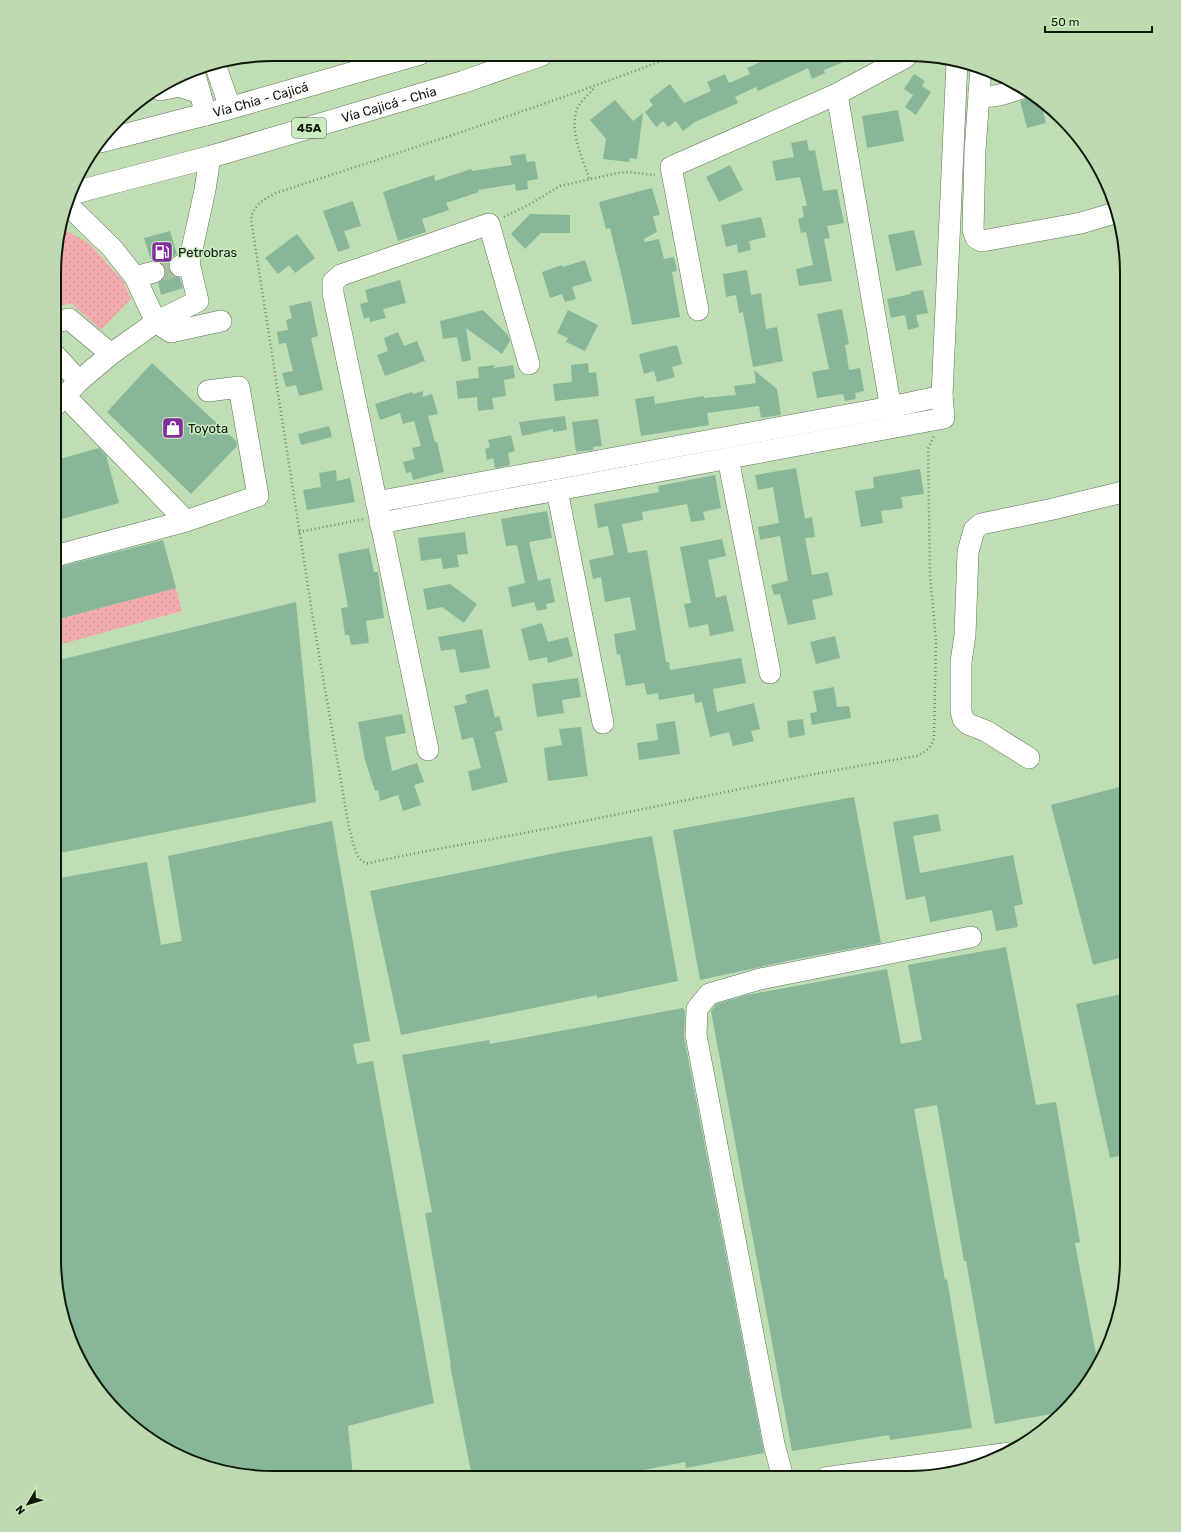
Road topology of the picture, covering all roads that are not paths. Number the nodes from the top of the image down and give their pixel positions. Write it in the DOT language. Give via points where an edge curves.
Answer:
graph roads {
  1 [pos="394,61"];
  2 [pos="524,61"];
  3 [pos="899,61"];
  4 [pos="958,67"];
  5 [pos="217,68"];
  6 [pos="981,74"];
  7 [pos="195,76"];
  8 [pos="169,88"];
  9 [pos="1016,90"];
  10 [pos="200,93"];
  11 [pos="837,94"];
  12 [pos="979,94"];
  13 [pos="230,108"];
  14 [pos="206,115"];
  15 [pos="109,139"];
  16 [pos="210,157"];
  17 [pos="77,192"];
  18 [pos="71,208"];
  19 [pos="1112,214"];
  20 [pos="698,310"];
  21 [pos="61,321"];
  22 [pos="221,321"];
  23 [pos="156,322"];
  24 [pos="111,354"];
  25 [pos="61,361"];
  26 [pos="529,364"];
  27 [pos="79,381"];
  28 [pos="208,391"];
  29 [pos="942,396"];
  30 [pos="61,400"];
  31 [pos="61,402"];
  32 [pos="891,407"];
  33 [pos="894,428"];
  34 [pos="633,454"];
  35 [pos="728,458"];
  36 [pos="637,475"];
  37 [pos="557,490"];
  38 [pos="1120,493"];
  39 [pos="378,514"];
  40 [pos="186,520"];
  41 [pos="61,554"];
  42 [pos="770,673"];
  43 [pos="603,723"];
  44 [pos="428,750"];
  45 [pos="1029,758"];
  46 [pos="971,937"];
  47 [pos="983,1457"];
  48 [pos="781,1471"];
  49 [pos="880,1471"];
  1 -- 13 [label="main road, Vía Chía - Cajicá"];
  2 -- 16 [label="main road, Vía Cajicá - Chía / 45A" via="463,82"];
  3 -- 11 [label="street"];
  4 -- 29 [label="street"];
  5 -- 13 [label="street"];
  6 -- 12 [label="street"];
  7 -- 10 [label="street"];
  8 -- 10 [label="street" via="179,86"];
  9 -- 12 [label="street" via="986,97"];
  10 -- 14 [label="street"];
  11 -- 20 [label="street" via="670,167"];
  11 -- 32 [label="street"];
  12 -- 19 [label="street" via="973,230 976,238 982,241 1081,223"];
  13 -- 14 [label="main road, Vía Chía - Cajicá"];
  14 -- 15 [label="main road, Vía Chía - Cajicá"];
  16 -- 17 [label="main road, Vía Cajicá - Chía / 45A"];
  16 -- 23 [label="street" via="205,190 185,264 198,301"];
  18 -- 23 [label="street" via="112,248 145,275"];
  21 -- 24 [label="street" via="68,319"];
  22 -- 23 [label="street" via="171,332"];
  23 -- 24 [label="street"];
  24 -- 27 [label="street"];
  25 -- 27 [label="street"];
  26 -- 39 [label="street" via="489,224 341,276 333,282 333,293"];
  27 -- 30 [label="street"];
  28 -- 40 [label="street" via="239,387 258,496"];
  29 -- 32 [label="street"];
  29 -- 33 [label="street" via="944,418"];
  31 -- 40 [label="street"];
  32 -- 33 [label="street"];
  32 -- 34 [label="street"];
  33 -- 35 [label="street"];
  34 -- 36 [label="street"];
  34 -- 39 [label="street"];
  35 -- 36 [label="street"];
  35 -- 42 [label="street"];
  36 -- 37 [label="street"];
  37 -- 39 [label="street"];
  37 -- 43 [label="street"];
  38 -- 45 [label="street" via="981,524 974,530 968,552 960,711 968,724 986,731"];
  39 -- 44 [label="street"];
  40 -- 41 [label="street"];
  46 -- 48 [label="street" via="760,979 709,994 697,1009 696,1035"];
  47 -- 49 [label="main road"];
}
